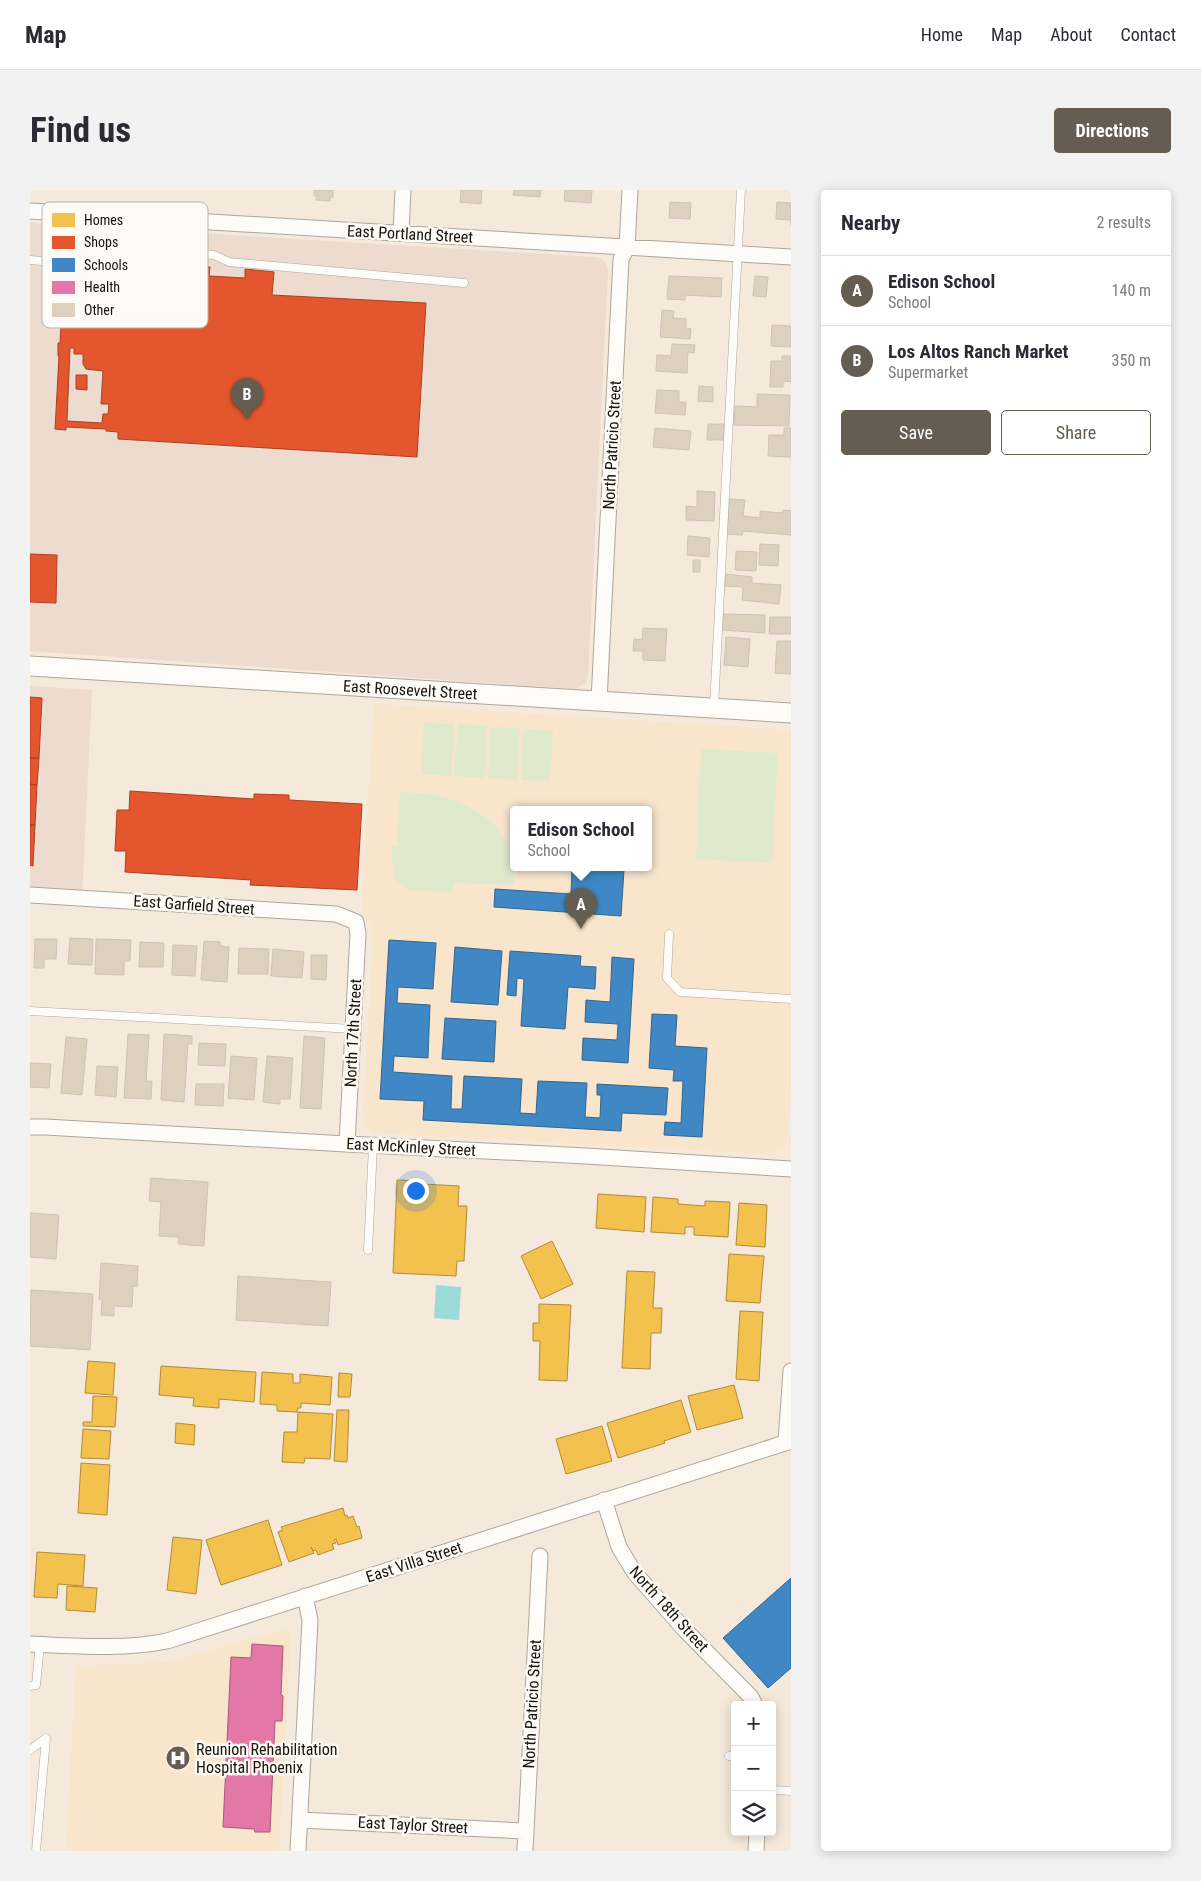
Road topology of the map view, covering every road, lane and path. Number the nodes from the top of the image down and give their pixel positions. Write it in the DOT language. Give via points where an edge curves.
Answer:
graph roads {
  1 [pos="403,190"];
  2 [pos="630,190"];
  3 [pos="741,190"];
  4 [pos="208,222"];
  5 [pos="401,233"];
  6 [pos="627,248"];
  7 [pos="738,254"];
  8 [pos="208,255"];
  9 [pos="791,257"];
  10 [pos="464,283"];
  11 [pos="30,666"];
  12 [pos="599,701"];
  13 [pos="714,707"];
  14 [pos="791,713"];
  15 [pos="30,895"];
  16 [pos="356,922"];
  17 [pos="669,934"];
  18 [pos="791,999"];
  19 [pos="30,1011"];
  20 [pos="353,1029"];
  21 [pos="30,1127"];
  22 [pos="347,1144"];
  23 [pos="373,1146"];
  24 [pos="791,1169"];
  25 [pos="368,1250"];
  26 [pos="791,1372"];
  27 [pos="788,1441"];
  28 [pos="604,1500"];
  29 [pos="540,1556"];
  30 [pos="305,1596"];
  31 [pos="35,1644"];
  32 [pos="30,1686"];
  33 [pos="753,1701"];
  34 [pos="30,1750"];
  35 [pos="776,1790"];
  36 [pos="791,1792"];
  37 [pos="300,1820"];
  38 [pos="526,1831"];
  39 [pos="757,1836"];
  40 [pos="36,1851"];
  41 [pos="298,1851"];
  42 [pos="524,1851"];
  43 [pos="756,1851"];
  1 -- 5 [label="street"];
  2 -- 6 [label="street, North Patricio Street"];
  3 -- 7 [label="lane"];
  4 -- 5 [label="street, East Portland Street"];
  5 -- 6 [label="street, East Portland Street"];
  6 -- 7 [label="street, East Portland Street"];
  6 -- 12 [label="street, North Patricio Street" via="621,259"];
  7 -- 9 [label="street, East Portland Street"];
  7 -- 13 [label="lane"];
  8 -- 10 [label="lane" via="229,262"];
  11 -- 12 [label="street, East Roosevelt Street"];
  12 -- 13 [label="street, East Roosevelt Street"];
  13 -- 14 [label="street, East Roosevelt Street"];
  15 -- 16 [label="street, East Garfield Street" via="336,914"];
  16 -- 20 [label="street, North 17th Street"];
  17 -- 18 [label="lane" via="667,978 680,992"];
  19 -- 20 [label="lane"];
  20 -- 22 [label="street, North 17th Street"];
  21 -- 22 [label="street, East McKinley Street"];
  22 -- 23 [label="street, East McKinley Street"];
  23 -- 24 [label="street, East McKinley Street"];
  23 -- 25 [label="lane"];
  26 -- 27 [label="street"];
  27 -- 28 [label="street, East Villa Street"];
  28 -- 30 [label="street, East Villa Street"];
  28 -- 33 [label="street, North 18th Street" via="619,1547 634,1572"];
  29 -- 38 [label="street, North Patricio Street"];
  30 -- 31 [label="street, East Villa Street" via="187,1636 143,1646"];
  30 -- 37 [label="street" via="310,1620"];
  31 -- 32 [label="lane" via="36,1685"];
  34 -- 40 [label="lane" via="46,1738"];
  35 -- 36 [label="lane"];
  37 -- 38 [label="street, East Taylor Street"];
  37 -- 41 [label="street"];
  38 -- 42 [label="street, North Patricio Street"];
  39 -- 43 [label="street"];
}
